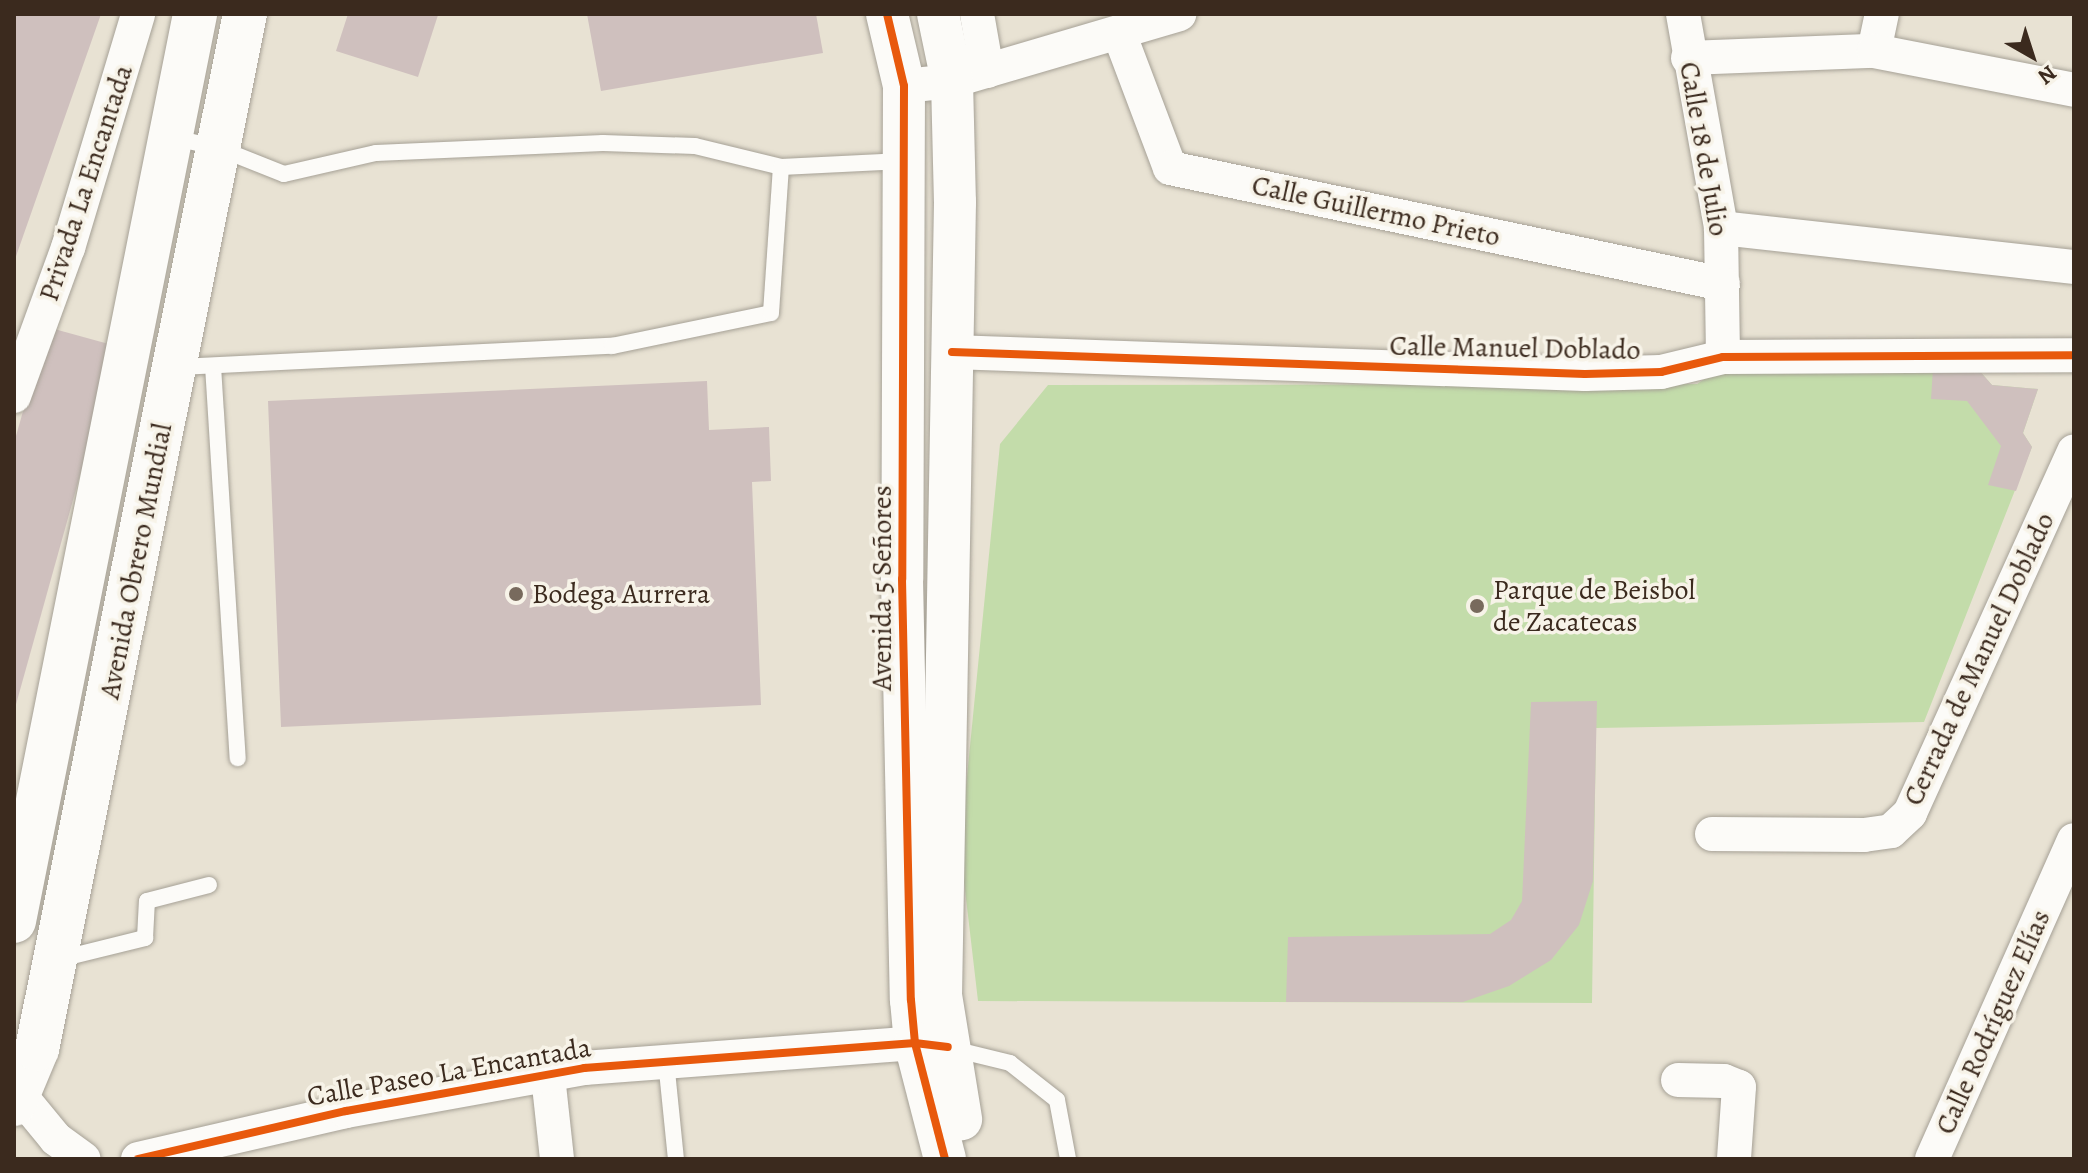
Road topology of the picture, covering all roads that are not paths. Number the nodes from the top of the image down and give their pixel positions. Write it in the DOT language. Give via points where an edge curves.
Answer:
graph roads {
  1 [pos="138,14"];
  2 [pos="195,14"];
  3 [pos="245,14"];
  4 [pos="887,14"];
  5 [pos="938,14"];
  6 [pos="977,14"];
  7 [pos="1179,14"];
  8 [pos="1683,14"];
  9 [pos="1882,14"];
  10 [pos="1119,33"];
  11 [pos="1874,51"];
  12 [pos="1688,58"];
  13 [pos="969,76"];
  14 [pos="904,86"];
  15 [pos="2074,90"];
  16 [pos="169,137"];
  17 [pos="216,147"];
  18 [pos="905,161"];
  19 [pos="781,167"];
  20 [pos="1721,228"];
  21 [pos="2074,267"];
  22 [pos="1723,284"];
  23 [pos="952,352"];
  24 [pos="2074,355"];
  25 [pos="1723,357"];
  26 [pos="194,366"];
  27 [pos="14,396"];
  28 [pos="2074,451"];
  29 [pos="902,579"];
  30 [pos="950,585"];
  31 [pos="238,758"];
  32 [pos="1712,834"];
  33 [pos="2074,840"];
  34 [pos="209,885"];
  35 [pos="14,921"];
  36 [pos="55,960"];
  37 [pos="931,1045"];
  38 [pos="666,1061"];
  39 [pos="548,1076"];
  40 [pos="1678,1080"];
  41 [pos="17,1099"];
  42 [pos="84,1159"];
  43 [pos="138,1159"];
  44 [pos="557,1159"];
  45 [pos="676,1159"];
  46 [pos="945,1159"];
  47 [pos="969,1159"];
  48 [pos="1068,1159"];
  49 [pos="1734,1159"];
  50 [pos="1932,1159"];
  1 -- 27 [label="street, Privada La Encantada" via="68,248"];
  2 -- 16 [label="main road, Avenida Obrero Mundial"];
  3 -- 17 [label="main road, Avenida Obrero Mundial"];
  4 -- 14 [label="street, Avenida 5 Señores"];
  5 -- 13 [label="street, Avenida 5 Señores"];
  6 -- 13 [label="street"];
  7 -- 10 [label="street"];
  8 -- 12 [label="street, Calle 18 de Julio"];
  9 -- 11 [label="street"];
  10 -- 13 [label="street"];
  10 -- 22 [label="street, Calle Guillermo Prieto" via="1170,168"];
  11 -- 12 [label="street"];
  11 -- 15 [label="street"];
  12 -- 20 [label="street, Calle 18 de Julio"];
  13 -- 14 [label="street"];
  13 -- 23 [label="street, Avenida 5 Señores"];
  14 -- 18 [label="street, Avenida 5 Señores"];
  16 -- 17 [label="lane"];
  16 -- 35 [label="main road, Avenida Obrero Mundial"];
  17 -- 19 [label="lane" via="284,174 376,153 603,143 695,146"];
  17 -- 26 [label="main road, Avenida Obrero Mundial"];
  18 -- 19 [label="lane"];
  18 -- 29 [label="street, Avenida 5 Señores"];
  19 -- 26 [label="lane" via="771,313 612,346"];
  20 -- 21 [label="street"];
  20 -- 22 [label="street, Calle 18 de Julio"];
  22 -- 25 [label="street"];
  23 -- 25 [label="street, Calle Manuel Doblado" via="1585,374 1661,372"];
  23 -- 30 [label="street, Avenida 5 Señores"];
  24 -- 25 [label="street, Calle Manuel Doblado"];
  26 -- 31 [label="lane"];
  26 -- 36 [label="main road, Avenida Obrero Mundial"];
  28 -- 32 [label="street, Cerrada de Manuel Doblado" via="1910,813 1891,831 1864,835"];
  29 -- 30 [label="street"];
  29 -- 37 [label="street, Avenida 5 Señores"];
  30 -- 37 [label="street, Avenida 5 Señores" via="941,995"];
  33 -- 50 [label="street, Calle Rodríguez Elías"];
  34 -- 36 [label="lane" via="147,901 145,938"];
  36 -- 41 [label="main road, Avenida Obrero Mundial" via="37,1049"];
  37 -- 38 [label="street, Calle Paseo La Encantada"];
  37 -- 46 [label="street, Avenida 5 Señores"];
  37 -- 47 [label="street, Avenida 5 Señores"];
  37 -- 48 [label="lane" via="1010,1063 1057,1100"];
  38 -- 39 [label="street, Calle Paseo La Encantada"];
  38 -- 45 [label="lane"];
  39 -- 43 [label="street, Calle Paseo La Encantada" via="346,1111"];
  39 -- 44 [label="street"];
  40 -- 49 [label="street" via="1724,1081 1739,1087"];
  41 -- 42 [label="street"];
}
